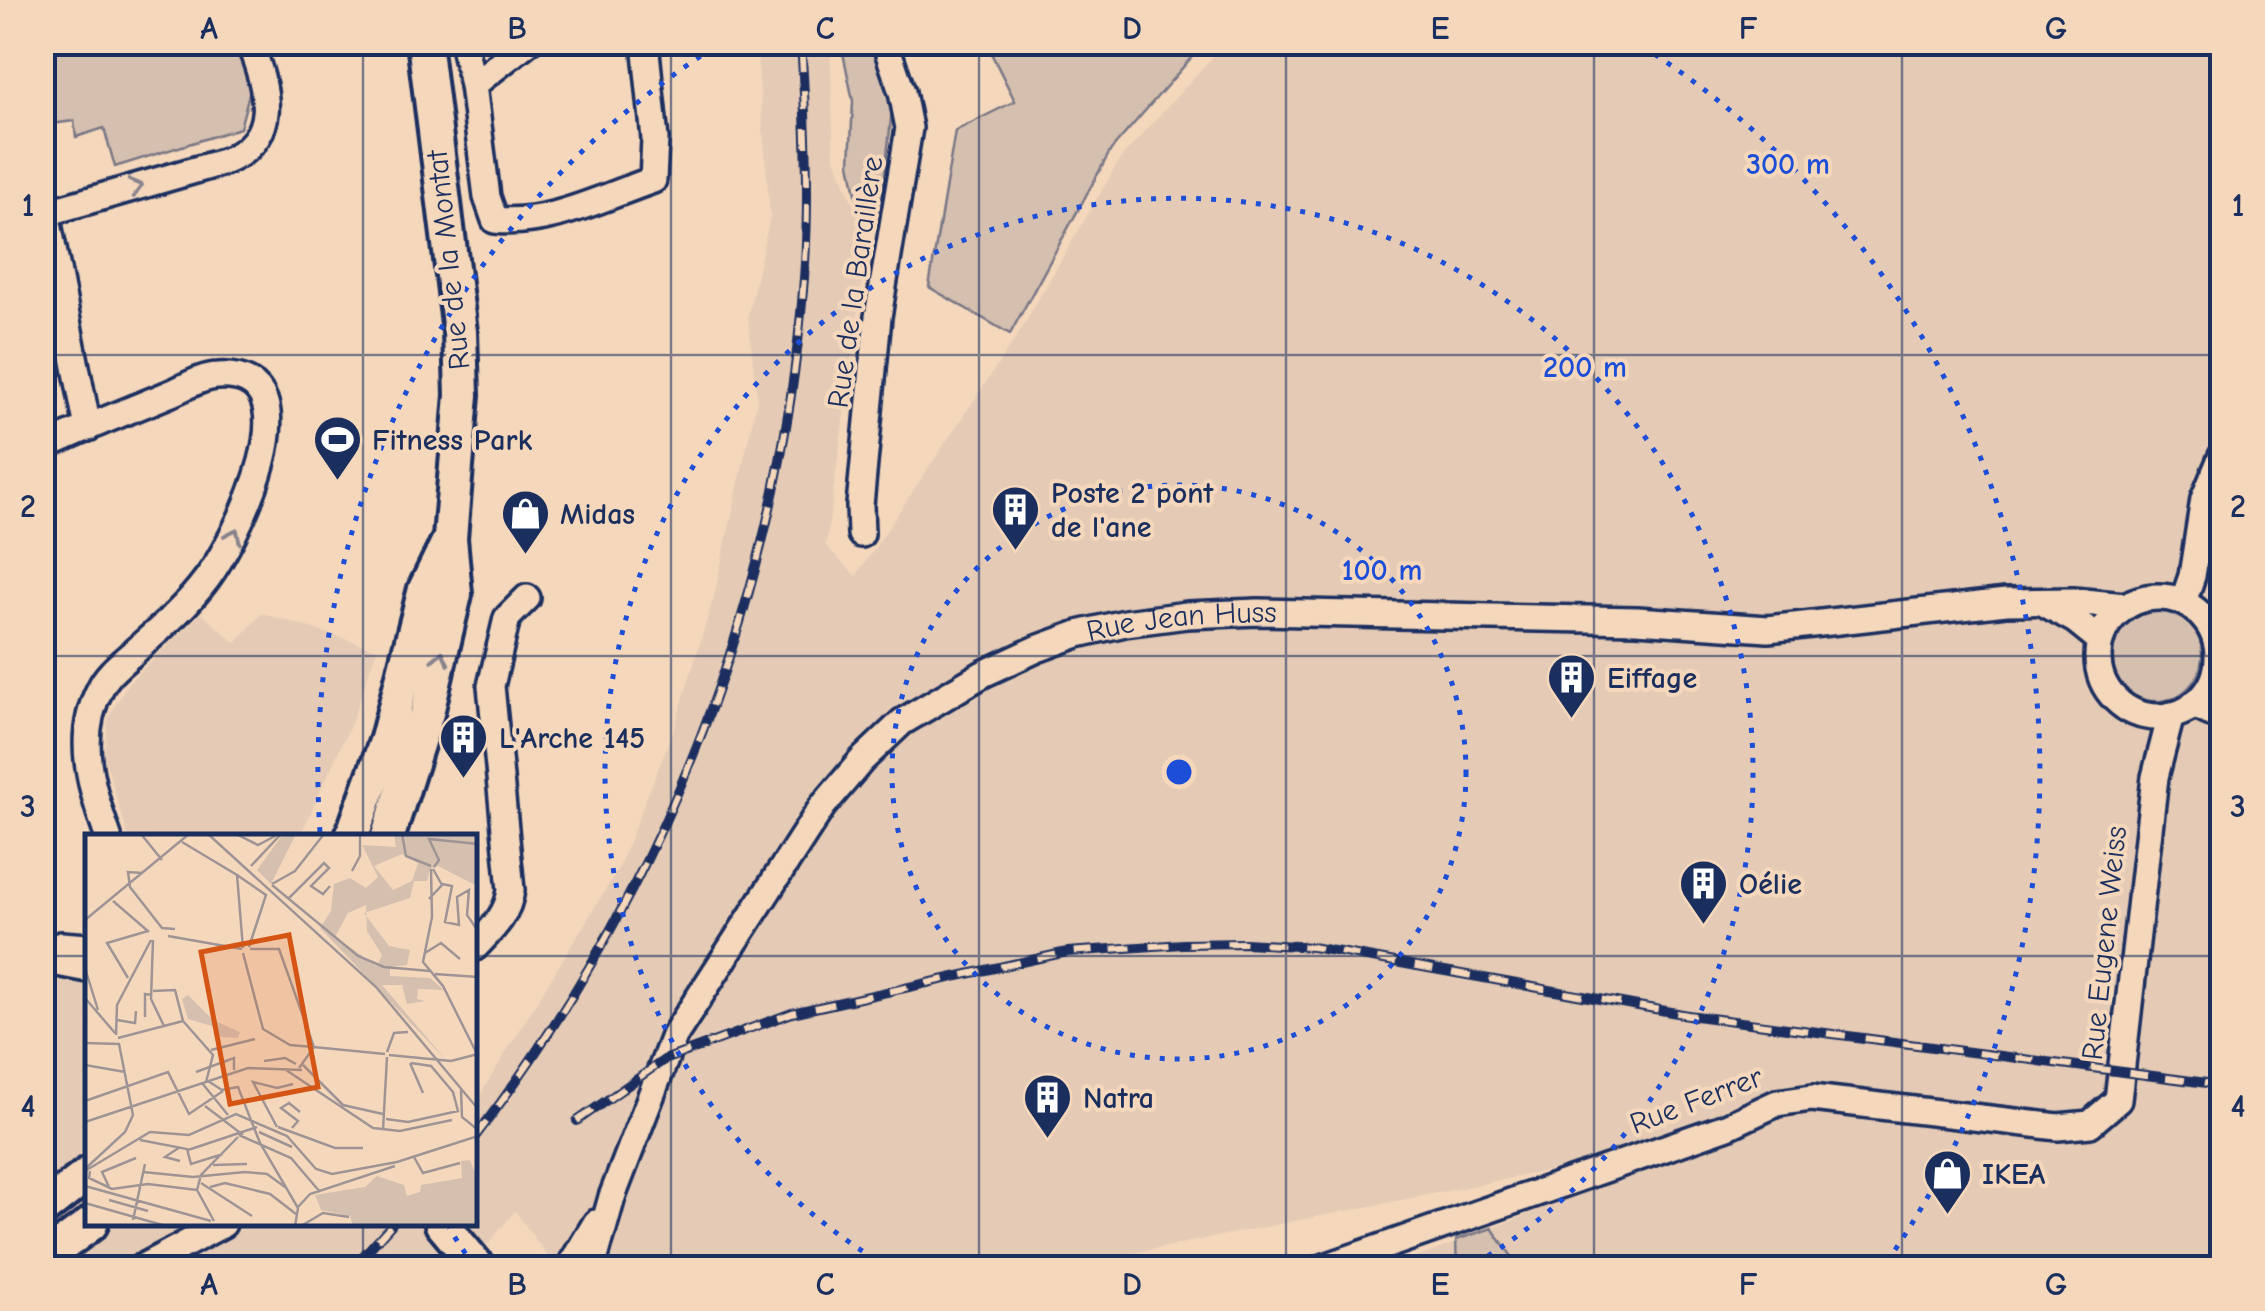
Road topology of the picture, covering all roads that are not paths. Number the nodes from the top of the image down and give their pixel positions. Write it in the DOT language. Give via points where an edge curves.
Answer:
graph roads {
  1 [pos="249,42"];
  2 [pos="424,42"];
  3 [pos="463,42"];
  4 [pos="528,42"];
  5 [pos="646,42"];
  6 [pos="885,42"];
  7 [pos="473,85"];
  8 [pos="44,214"];
  9 [pos="88,428"];
  10 [pos="42,448"];
  11 [pos="2222,456"];
  12 [pos="862,534"];
  13 [pos="527,598"];
  14 [pos="2040,601"];
  15 [pos="2183,602"];
  16 [pos="2125,606"];
  17 [pos="2214,621"];
  18 [pos="2100,640"];
  19 [pos="2219,670"];
  20 [pos="2182,710"];
  21 [pos="2142,715"];
  22 [pos="2222,718"];
  23 [pos="2155,777"];
  24 [pos="385,823"];
  25 [pos="107,834"];
  26 [pos="349,834"];
  27 [pos="357,834"];
  28 [pos="478,944"];
  29 [pos="85,947"];
  30 [pos="42,956"];
  31 [pos="85,968"];
  32 [pos="2106,1112"];
  33 [pos="85,1176"];
  34 [pos="612,1197"];
  35 [pos="42,1210"];
  36 [pos="88,1226"];
  37 [pos="219,1226"];
  38 [pos="444,1226"];
  39 [pos="42,1260"];
  40 [pos="141,1268"];
  41 [pos="479,1268"];
  42 [pos="569,1268"];
  43 [pos="592,1268"];
  44 [pos="1322,1268"];
  8 -- 1 [label="street, one-way" via="236,157 256,138 268,108 264,76"];
  2 -- 24 [label="main road, Rue de la Montat" via="460,332 450,538 455,594 442,659"];
  3 -- 7 [label="street"];
  4 -- 7 [label="street"];
  5 -- 7 [label="street" via="652,180 550,214 494,220"];
  6 -- 12 [label="street, Rue de la Baraillère" via="910,128 878,317"];
  8 -- 9 [label="street"];
  9 -- 10 [label="street"];
  25 -- 9 [label="street, one-way" via="90,784 87,736 100,688 222,559 261,466 268,413 248,380 213,376"];
  11 -- 15 [label="street" via="2204,499"];
  13 -- 28 [label="street" via="507,618 491,686 509,905"];
  14 -- 16 [label="street, Rue Jean Huss"];
  14 -- 18 [label="street"];
  14 -- 34 [label="street, Rue Jean Huss" via="1768,630 1637,620 1187,615 1078,634 1037,649 902,722 822,807 686,1014"];
  15 -- 16 [label="street" via="2143,598"];
  15 -- 17 [label="street"];
  16 -- 18 [label="street"];
  17 -- 19 [label="street"];
  18 -- 21 [label="street" via="2101,678 2124,707"];
  19 -- 20 [label="street"];
  20 -- 21 [label="street"];
  20 -- 22 [label="street"];
  20 -- 23 [label="street, Rue Eugene Weiss"];
  21 -- 23 [label="street, Rue Eugene Weiss"];
  23 -- 32 [label="street, Rue Eugene Weiss" via="2122,1080 2118,1100"];
  24 -- 26 [label="street, Rue de la Montat"];
  24 -- 27 [label="main road, Rue de la Montat"];
  29 -- 30 [label="street" via="61,945"];
  30 -- 31 [label="street"];
  32 -- 44 [label="street, Rue Ferrer" via="2072,1128 1788,1100"];
  33 -- 35 [label="main road"];
  34 -- 42 [label="street, Rue Jean Huss"];
  34 -- 43 [label="street, Rue Jean Huss"];
  36 -- 39 [label="main road"];
  37 -- 40 [label="street"];
  38 -- 41 [label="main road"];
}
